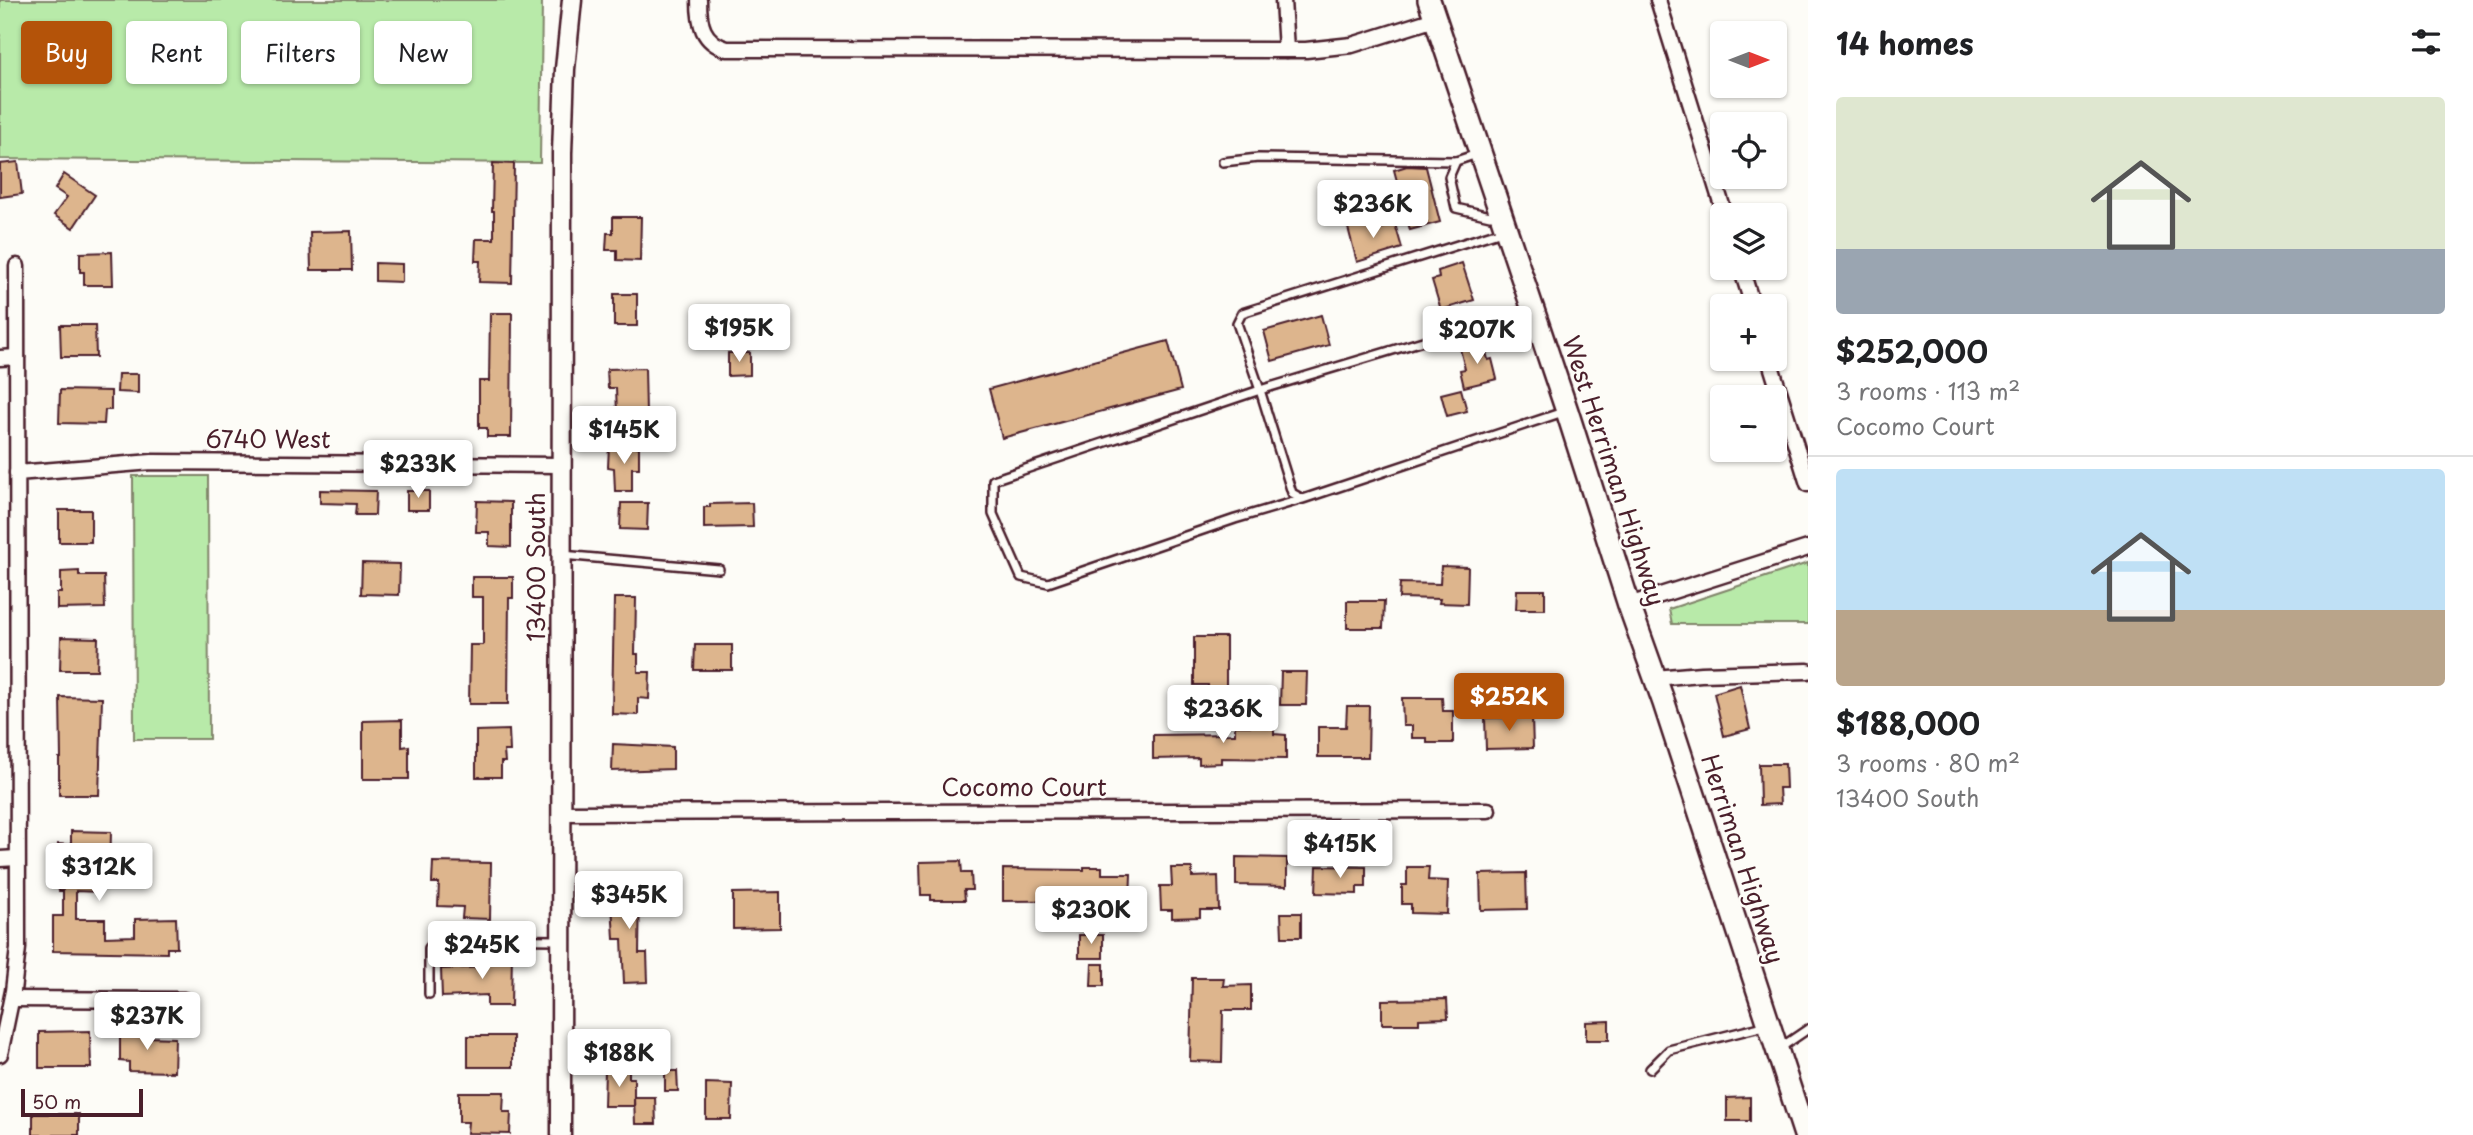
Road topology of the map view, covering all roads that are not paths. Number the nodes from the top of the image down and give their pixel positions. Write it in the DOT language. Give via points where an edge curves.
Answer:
graph roads {
  1 [pos="572,0"];
  2 [pos="699,0"];
  3 [pos="1283,0"];
  4 [pos="1658,0"];
  5 [pos="1432,9"];
  6 [pos="1286,50"];
  7 [pos="1480,153"];
  8 [pos="1456,161"];
  9 [pos="1223,162"];
  10 [pos="1721,203"];
  11 [pos="1503,222"];
  12 [pos="17,266"];
  13 [pos="1531,308"];
  14 [pos="17,357"];
  15 [pos="0,358"];
  16 [pos="1773,371"];
  17 [pos="1260,390"];
  18 [pos="1567,411"];
  19 [pos="561,465"];
  20 [pos="17,473"];
  21 [pos="1808,484"];
  22 [pos="1303,499"];
  23 [pos="1808,548"];
  24 [pos="561,555"];
  25 [pos="719,569"];
  26 [pos="1629,605"];
  27 [pos="1808,671"];
  28 [pos="1655,678"];
  29 [pos="1488,810"];
  30 [pos="561,813"];
  31 [pos="17,858"];
  32 [pos="0,859"];
  33 [pos="561,940"];
  34 [pos="429,994"];
  35 [pos="12,999"];
  36 [pos="184,1000"];
  37 [pos="1768,1025"];
  38 [pos="1808,1029"];
  39 [pos="1777,1050"];
  40 [pos="0,1054"];
  41 [pos="1650,1069"];
  42 [pos="561,1135"];
  43 [pos="1805,1135"];
  1 -- 19 [label="street, 13400 South" via="562,114"];
  2 -- 6 [label="street" via="702,30 718,47 736,50"];
  3 -- 6 [label="street"];
  4 -- 10 [label="street"];
  5 -- 6 [label="street" via="1352,45"];
  5 -- 7 [label="main road, West Herriman Highway"];
  7 -- 8 [label="lane"];
  7 -- 11 [label="main road, West Herriman Highway"];
  8 -- 9 [label="lane" via="1258,158"];
  8 -- 11 [label="lane" via="1449,177 1456,208"];
  11 -- 13 [label="main road, West Herriman Highway"];
  11 -- 17 [label="lane" via="1242,313 1237,323"];
  12 -- 14 [label="street"];
  13 -- 17 [label="lane"];
  13 -- 18 [label="main road, West Herriman Highway"];
  14 -- 15 [label="street"];
  14 -- 20 [label="street"];
  16 -- 21 [label="street"];
  17 -- 22 [label="lane" via="1292,493"];
  17 -- 22 [label="lane" via="993,480 993,514 1021,577 1048,583"];
  18 -- 22 [label="lane"];
  18 -- 26 [label="main road, West Herriman Highway"];
  19 -- 20 [label="street, 6740 West" via="152,463"];
  19 -- 24 [label="street, 13400 South"];
  20 -- 31 [label="street"];
  23 -- 26 [label="street"];
  24 -- 25 [label="lane"];
  24 -- 30 [label="street, 13400 South"];
  26 -- 28 [label="main road, West Herriman Highway"];
  27 -- 28 [label="street"];
  28 -- 37 [label="main road, Herriman Highway"];
  29 -- 30 [label="street, Cocomo Court"];
  30 -- 33 [label="street, 13400 South"];
  31 -- 32 [label="street"];
  31 -- 35 [label="street" via="18,947"];
  33 -- 34 [label="lane" via="434,942 429,948"];
  33 -- 42 [label="street, 13400 South"];
  35 -- 36 [label="street"];
  35 -- 40 [label="street"];
  37 -- 39 [label="main road, Herriman Highway"];
  37 -- 41 [label="lane" via="1669,1050"];
  38 -- 39 [label="lane"];
  39 -- 43 [label="main road, Herriman Highway"];
}
